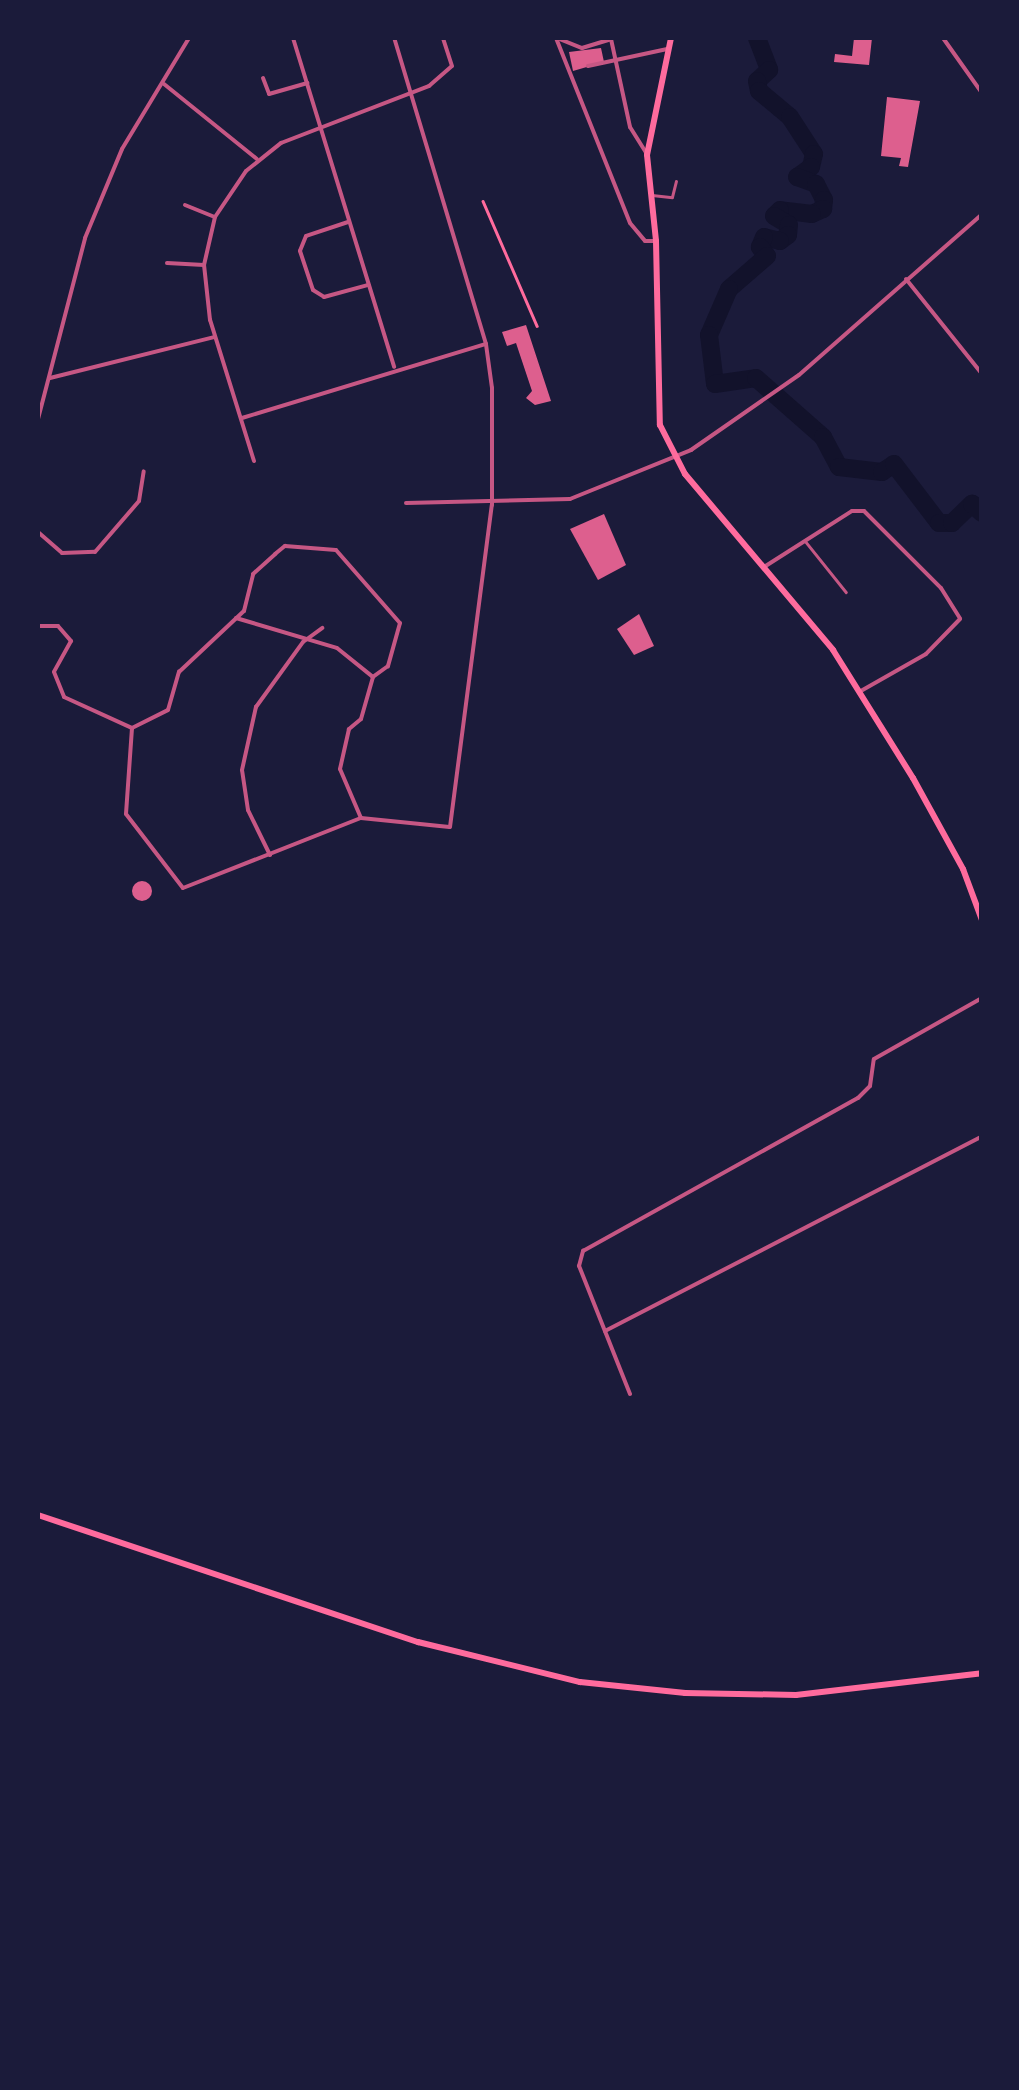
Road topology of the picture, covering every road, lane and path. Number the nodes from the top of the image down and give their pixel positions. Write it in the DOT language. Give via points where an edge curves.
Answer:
graph roads {
  1 [pos="189,38"];
  2 [pos="293,38"];
  3 [pos="394,38"];
  4 [pos="443,38"];
  5 [pos="556,38"];
  6 [pos="612,38"];
  7 [pos="671,38"];
  8 [pos="943,38"];
  9 [pos="667,49"];
  10 [pos="616,61"];
  11 [pos="588,66"];
  12 [pos="263,78"];
  13 [pos="163,83"];
  14 [pos="306,83"];
  15 [pos="982,93"];
  16 [pos="412,95"];
  17 [pos="320,126"];
  18 [pos="647,155"];
  19 [pos="257,160"];
  20 [pos="676,181"];
  21 [pos="650,195"];
  22 [pos="483,201"];
  23 [pos="184,205"];
  24 [pos="982,214"];
  25 [pos="216,217"];
  26 [pos="348,222"];
  27 [pos="656,241"];
  28 [pos="167,263"];
  29 [pos="204,265"];
  30 [pos="906,280"];
  31 [pos="368,285"];
  32 [pos="537,326"];
  33 [pos="215,336"];
  34 [pos="486,344"];
  35 [pos="394,368"];
  36 [pos="982,374"];
  37 [pos="48,378"];
  38 [pos="242,418"];
  39 [pos="38,419"];
  40 [pos="674,457"];
  41 [pos="254,461"];
  42 [pos="144,471"];
  43 [pos="406,503"];
  44 [pos="492,505"];
  45 [pos="38,532"];
  46 [pos="806,541"];
  47 [pos="764,568"];
  48 [pos="846,592"];
  49 [pos="236,618"];
  50 [pos="38,626"];
  51 [pos="322,628"];
  52 [pos="302,642"];
  53 [pos="373,676"];
  54 [pos="859,692"];
  55 [pos="132,728"];
  56 [pos="361,818"];
  57 [pos="270,855"];
  58 [pos="982,920"];
  59 [pos="982,998"];
  60 [pos="982,1136"];
  61 [pos="605,1331"];
  62 [pos="630,1394"];
  63 [pos="38,1515"];
  64 [pos="982,1674"];
  1 -- 13 [label="street"];
  2 -- 14 [label="street"];
  3 -- 16 [label="street"];
  4 -- 16 [label="street" via="452,66"];
  5 -- 6 [label="street" via="582,48"];
  5 -- 27 [label="street" via="630,223 645,242"];
  6 -- 10 [label="street"];
  7 -- 9 [label="main road"];
  8 -- 15 [label="street"];
  9 -- 10 [label="street"];
  9 -- 18 [label="main road"];
  10 -- 11 [label="street"];
  10 -- 18 [label="street" via="630,127"];
  12 -- 14 [label="street" via="269,94"];
  13 -- 19 [label="street"];
  13 -- 37 [label="street" via="122,148 85,238"];
  14 -- 17 [label="street"];
  16 -- 17 [label="street"];
  16 -- 34 [label="street"];
  17 -- 19 [label="street"];
  17 -- 26 [label="street"];
  18 -- 21 [label="main road"];
  19 -- 25 [label="street"];
  20 -- 21 [label="lane" via="672,197"];
  21 -- 27 [label="main road"];
  22 -- 32 [label="path"];
  23 -- 25 [label="street"];
  24 -- 30 [label="street"];
  25 -- 29 [label="street"];
  26 -- 31 [label="street"];
  26 -- 31 [label="street" via="306,236 300,251 313,290 324,297"];
  27 -- 40 [label="main road" via="656,404"];
  28 -- 29 [label="street"];
  29 -- 33 [label="street"];
  30 -- 36 [label="street"];
  30 -- 40 [label="street" via="762,404"];
  31 -- 35 [label="street"];
  33 -- 37 [label="street"];
  33 -- 38 [label="street"];
  34 -- 35 [label="street"];
  34 -- 44 [label="street"];
  35 -- 38 [label="street"];
  37 -- 39 [label="street"];
  38 -- 41 [label="street"];
  40 -- 44 [label="street" via="570,499"];
  40 -- 47 [label="main road"];
  42 -- 45 [label="street" via="139,501 95,552 62,553"];
  43 -- 44 [label="street"];
  44 -- 56 [label="street" via="450,827"];
  46 -- 47 [label="street"];
  46 -- 48 [label="lane"];
  46 -- 54 [label="street" via="852,512 874,515 960,619 926,654"];
  47 -- 54 [label="main road" via="813,622"];
  49 -- 52 [label="street"];
  49 -- 53 [label="street" via="254,574 285,546 336,550 398,618 388,666"];
  49 -- 55 [label="street" via="179,672 168,710"];
  50 -- 55 [label="street" via="58,626 71,641 54,672 64,696"];
  51 -- 52 [label="street"];
  52 -- 53 [label="street" via="337,648"];
  52 -- 57 [label="street" via="256,707 242,770 248,810"];
  53 -- 56 [label="street" via="340,769"];
  54 -- 58 [label="main road" via="963,868"];
  55 -- 57 [label="street" via="126,814 174,881 194,888"];
  56 -- 57 [label="street"];
  59 -- 61 [label="street" via="874,1059 870,1086 858,1098 588,1246 580,1266"];
  60 -- 61 [label="street"];
  61 -- 62 [label="street"];
  63 -- 64 [label="main road" via="418,1642 580,1682 685,1694 796,1695"];
}
